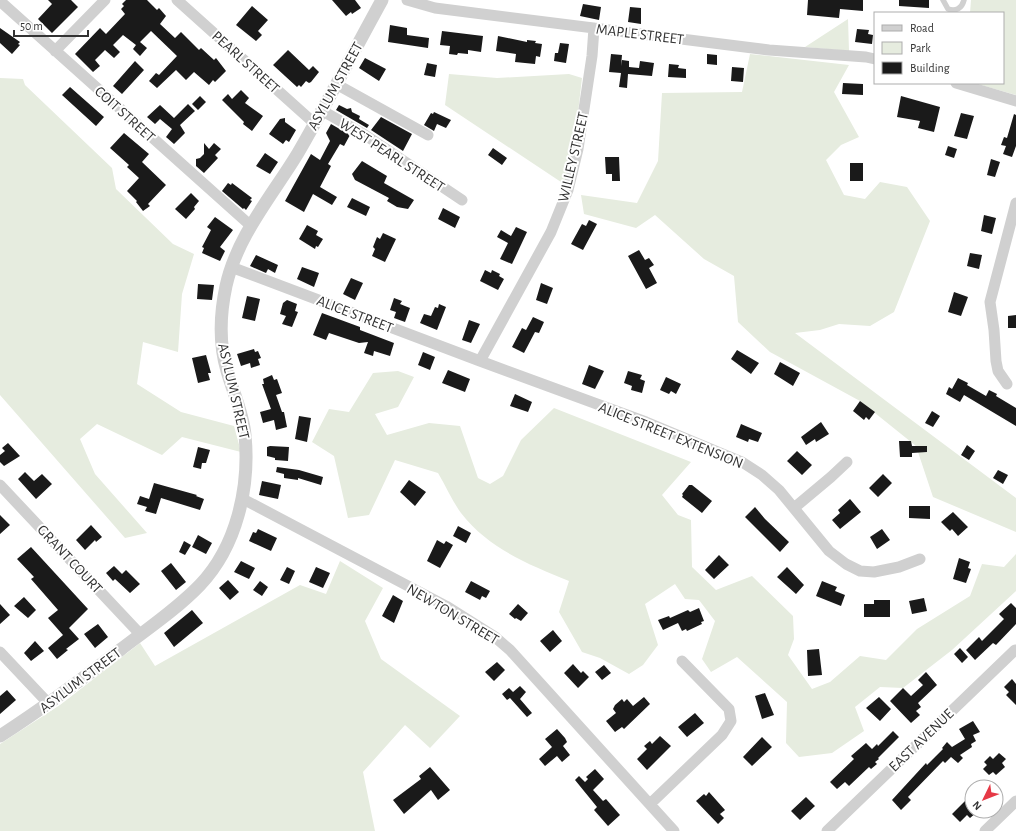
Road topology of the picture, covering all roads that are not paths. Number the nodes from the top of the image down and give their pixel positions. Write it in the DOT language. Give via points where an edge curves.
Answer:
graph roads {
  1 [pos="0,0"];
  2 [pos="105,0"];
  3 [pos="177,0"];
  4 [pos="382,0"];
  5 [pos="407,0"];
  6 [pos="943,0"];
  7 [pos="964,0"];
  8 [pos="594,28"];
  9 [pos="55,51"];
  10 [pos="874,59"];
  11 [pos="336,84"];
  12 [pos="959,84"];
  13 [pos="1016,101"];
  14 [pos="322,110"];
  15 [pos="314,123"];
  16 [pos="428,135"];
  17 [pos="462,200"];
  18 [pos="1016,202"];
  19 [pos="251,226"];
  20 [pos="231,267"];
  21 [pos="480,361"];
  22 [pos="1007,384"];
  23 [pos="847,462"];
  24 [pos="0,485"];
  25 [pos="243,499"];
  26 [pos="794,508"];
  27 [pos="920,559"];
  28 [pos="140,634"];
  29 [pos="1016,650"];
  30 [pos="0,652"];
  31 [pos="682,661"];
  32 [pos="49,704"];
  33 [pos="0,736"];
  34 [pos="1016,801"];
  35 [pos="650,804"];
  36 [pos="672,830"];
  37 [pos="827,831"];
  38 [pos="985,831"];
  1 -- 9 [label="street, COIT STREET"];
  2 -- 9 [label="street"];
  3 -- 15 [label="street, PEARL STREET"];
  4 -- 11 [label="street, ASYLUM STREET"];
  5 -- 8 [label="street, MAPLE STREET" via="435,8"];
  6 -- 7 [label="lane" via="948,8 955,10 961,7"];
  8 -- 10 [label="street, MAPLE STREET" via="769,50"];
  8 -- 21 [label="street, WILLEY STREET" via="578,149 568,190 551,232"];
  9 -- 19 [label="street, COIT STREET"];
  11 -- 14 [label="street, ASYLUM STREET"];
  11 -- 16 [label="street"];
  12 -- 13 [label="street"];
  14 -- 15 [label="street, ASYLUM STREET"];
  14 -- 17 [label="street, WEST PEARL STREET" via="365,135"];
  15 -- 19 [label="street, ASYLUM STREET"];
  18 -- 22 [label="street" via="990,302 997,366"];
  19 -- 20 [label="street, ASYLUM STREET"];
  20 -- 21 [label="street, ALICE STREET"];
  20 -- 25 [label="street, ASYLUM STREET" via="223,299 221,331 226,367 245,432 246,473"];
  21 -- 26 [label="street, ALICE STREET EXTENSION" via="646,422 742,462 779,490"];
  23 -- 26 [label="street"];
  24 -- 28 [label="street, GRANT COURT"];
  25 -- 28 [label="street, ASYLUM STREET" via="228,542 202,583 177,607"];
  25 -- 35 [label="street, NEWTON STREET" via="446,606 495,637"];
  26 -- 27 [label="street, ALICE STREET EXTENSION" via="829,551 860,571 874,572"];
  28 -- 32 [label="street, ASYLUM STREET"];
  29 -- 37 [label="street, EAST AVENUE"];
  30 -- 32 [label="street"];
  31 -- 35 [label="street" via="729,709 731,721 722,734"];
  32 -- 33 [label="street, ASYLUM STREET"];
  34 -- 38 [label="street"];
  35 -- 36 [label="street, NEWTON STREET"];
}
